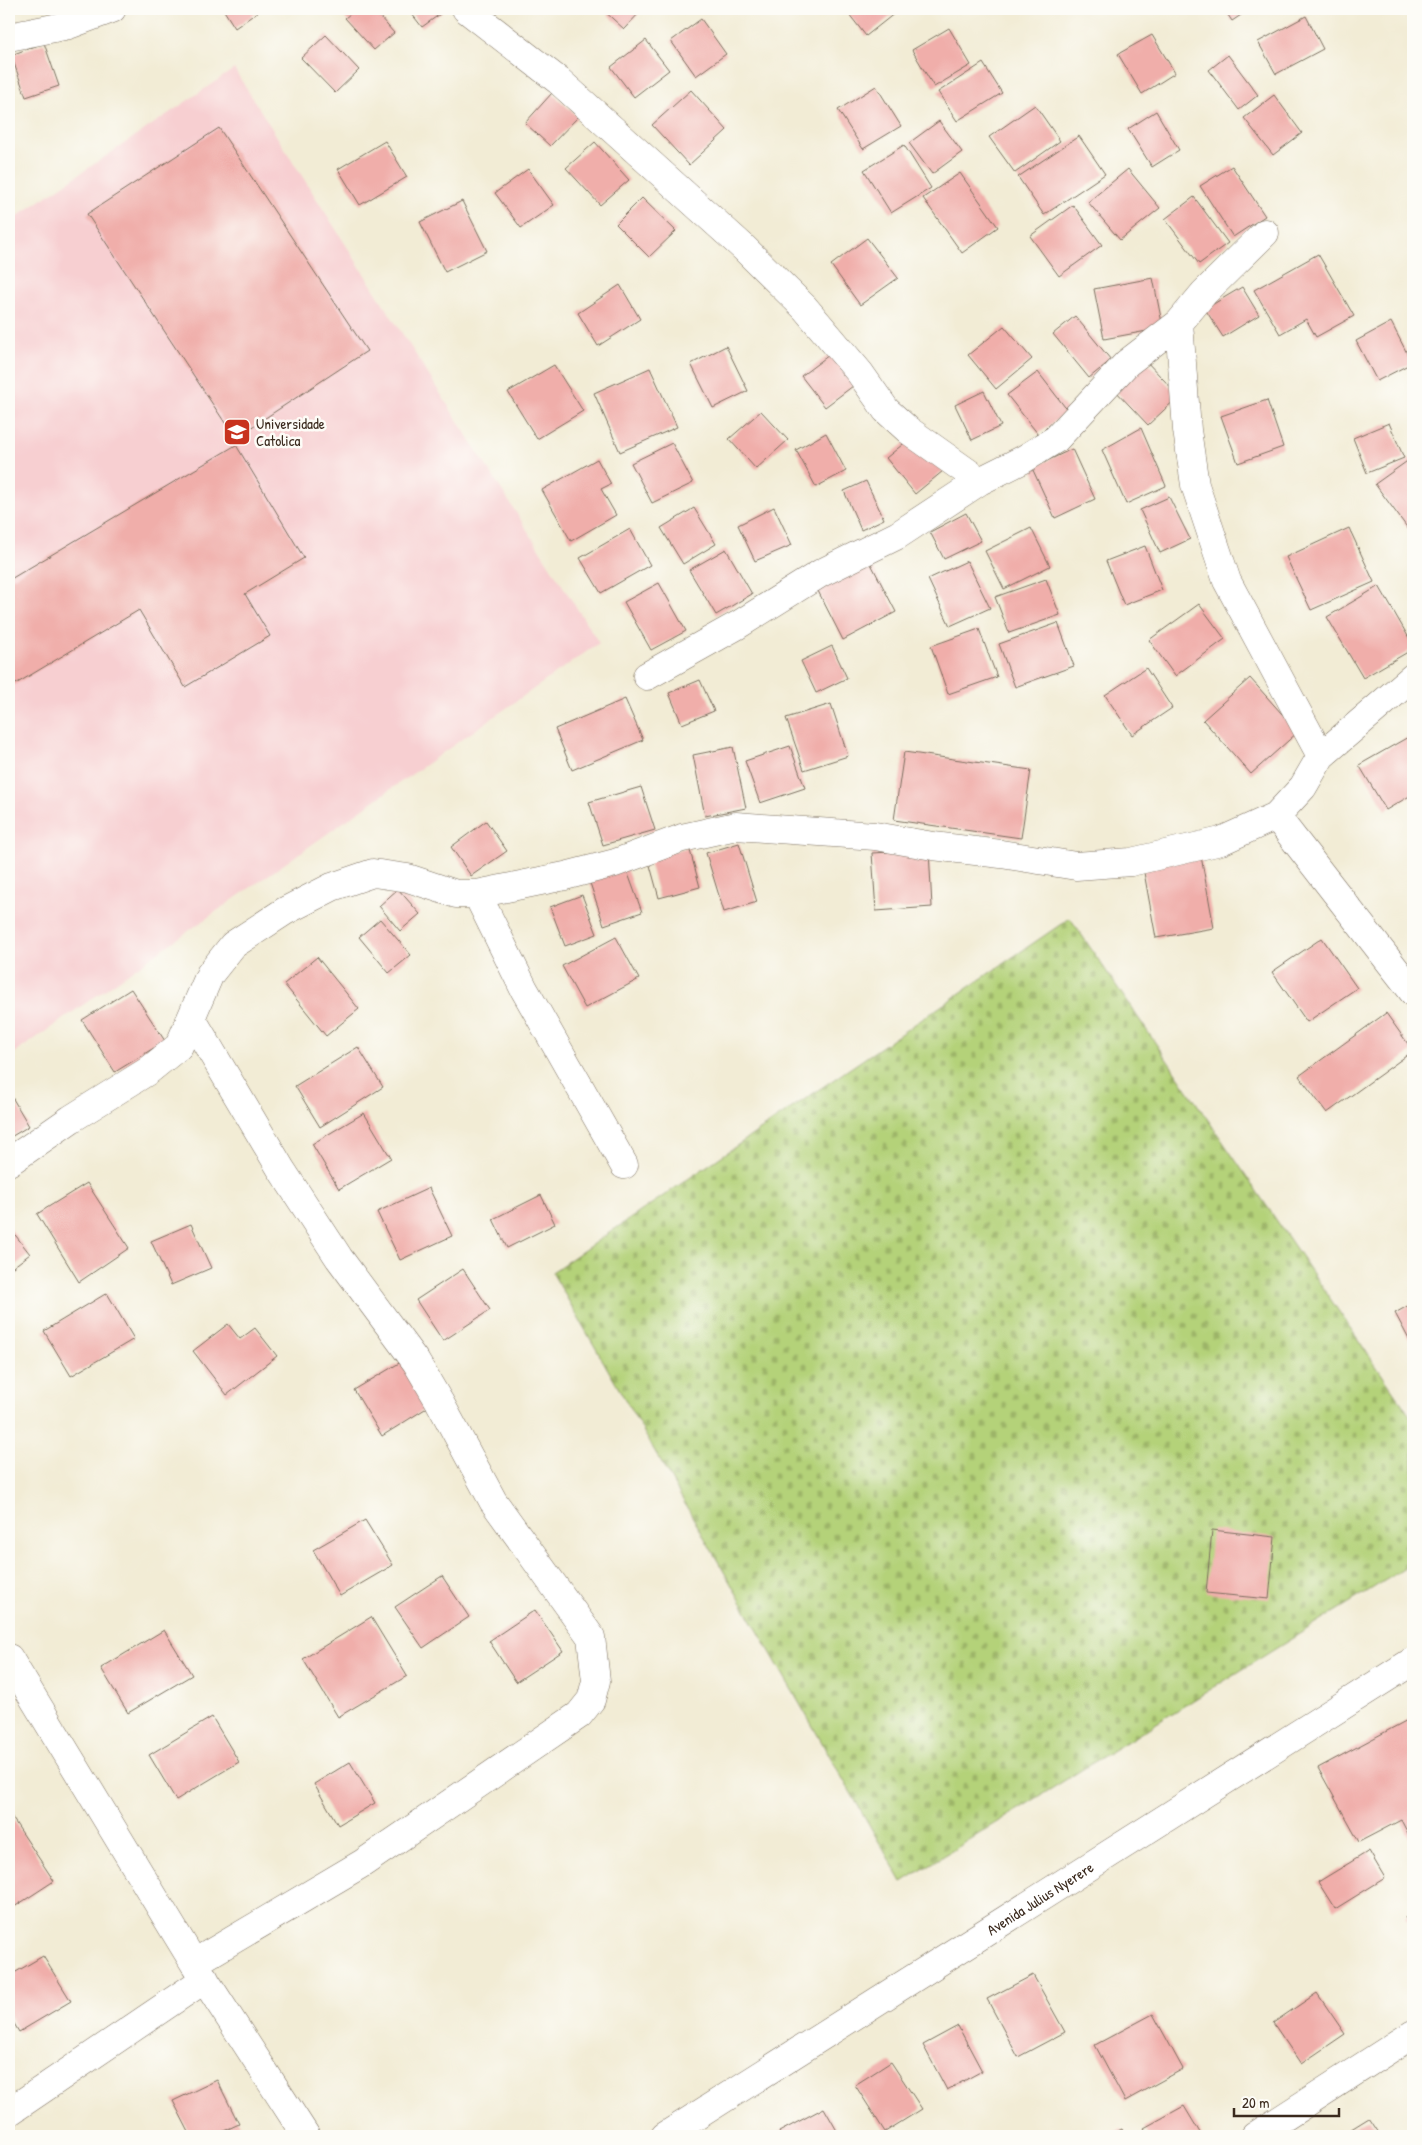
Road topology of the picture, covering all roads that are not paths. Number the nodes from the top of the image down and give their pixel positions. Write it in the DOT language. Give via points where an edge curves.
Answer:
graph roads {
  1 [pos="112,9"];
  2 [pos="466,9"];
  3 [pos="9,37"];
  4 [pos="1265,233"];
  5 [pos="1179,323"];
  6 [pos="980,481"];
  7 [pos="647,676"];
  8 [pos="1413,677"];
  9 [pos="1321,756"];
  10 [pos="1276,816"];
  11 [pos="477,894"];
  12 [pos="1413,992"];
  13 [pos="192,1019"];
  14 [pos="9,1162"];
  15 [pos="624,1165"];
  16 [pos="9,1658"];
  17 [pos="1413,1661"];
  18 [pos="200,1971"];
  19 [pos="1413,2034"];
  20 [pos="9,2112"];
  21 [pos="306,2136"];
  22 [pos="665,2136"];
  23 [pos="1255,2136"];
  1 -- 3 [label="street" via="69,25"];
  2 -- 6 [label="street" via="558,81 743,247 805,308 860,373 886,410 908,430"];
  4 -- 5 [label="street"];
  5 -- 6 [label="street" via="1127,363 1056,439"];
  5 -- 9 [label="street" via="1186,421 1195,485 1227,581"];
  6 -- 7 [label="street" via="898,535 821,573"];
  8 -- 9 [label="street"];
  9 -- 10 [label="street" via="1303,788"];
  10 -- 11 [label="street" via="1221,841 1130,862 1076,866 875,836 736,826 682,838 565,876"];
  10 -- 12 [label="street"];
  11 -- 13 [label="street" via="456,894 408,878 373,873 332,887 285,911 233,945 210,974"];
  11 -- 15 [label="street" via="524,989"];
  13 -- 14 [label="street" via="179,1046 148,1071"];
  13 -- 18 [label="street" via="328,1242 440,1400 492,1501 591,1637 596,1681 591,1700 579,1715"];
  16 -- 18 [label="street"];
  17 -- 22 [label="street, Avenida Julius Nyerere"];
  18 -- 20 [label="street"];
  18 -- 21 [label="street"];
  19 -- 23 [label="street"];
}
